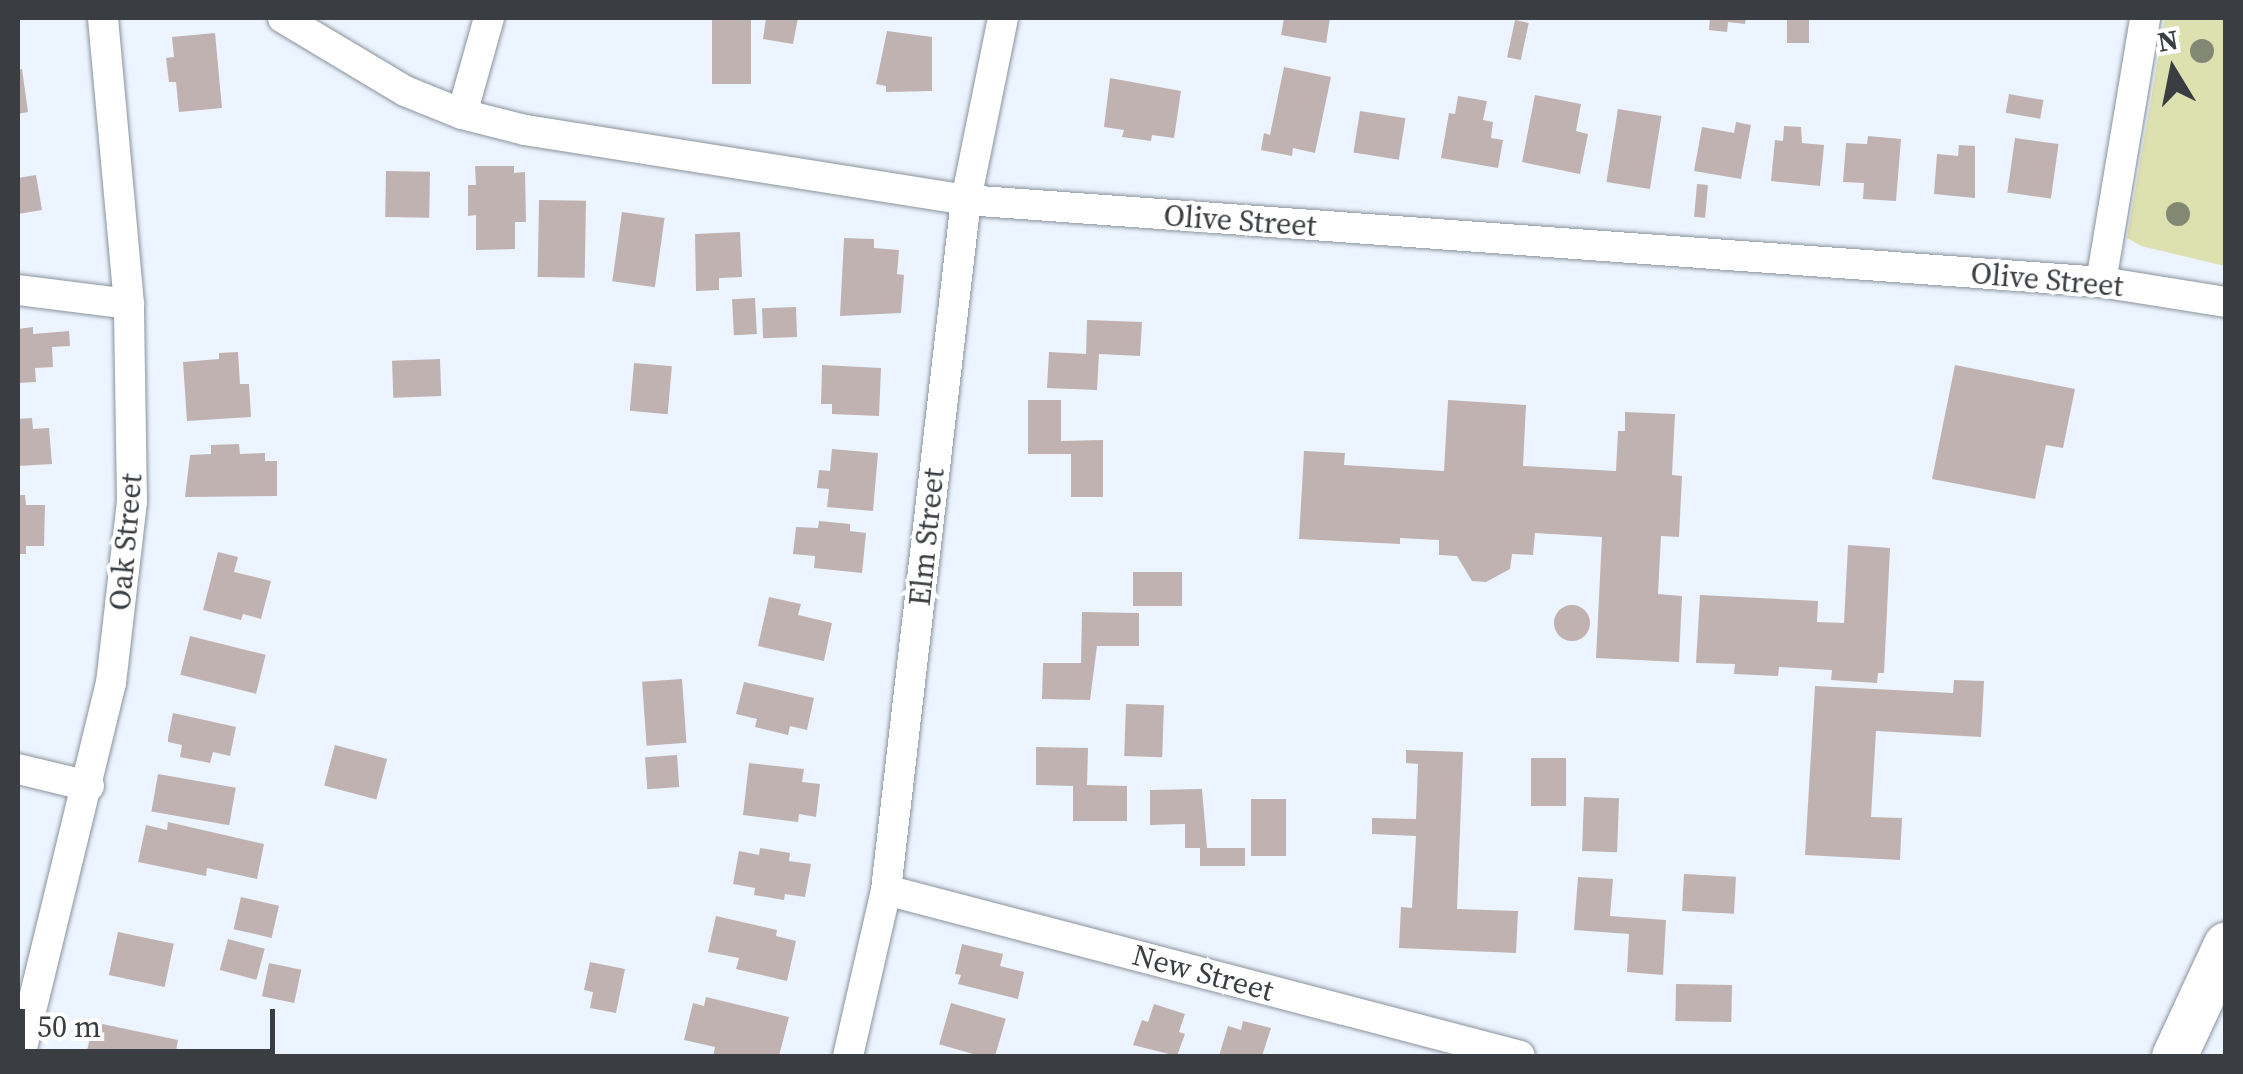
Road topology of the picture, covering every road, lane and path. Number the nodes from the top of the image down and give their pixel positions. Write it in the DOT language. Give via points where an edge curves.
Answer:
graph roads {
  1 [pos="103,18"];
  2 [pos="283,18"];
  3 [pos="488,18"];
  4 [pos="1002,18"];
  5 [pos="2145,18"];
  6 [pos="462,114"];
  7 [pos="966,200"];
  8 [pos="2101,282"];
  9 [pos="18,290"];
  10 [pos="2226,302"];
  11 [pos="129,304"];
  12 [pos="18,769"];
  13 [pos="89,786"];
  14 [pos="886,890"];
  15 [pos="2226,944"];
  16 [pos="20,1056"];
  17 [pos="848,1056"];
  18 [pos="1520,1056"];
  19 [pos="2174,1056"];
  1 -- 11 [label="street, Oak Street"];
  2 -- 6 [label="street, Olive Street" via="404,91"];
  3 -- 6 [label="street"];
  4 -- 7 [label="street, Elm Street"];
  5 -- 8 [label="street"];
  6 -- 7 [label="street, Olive Street" via="525,130"];
  7 -- 8 [label="street, Olive Street"];
  7 -- 14 [label="street, Elm Street"];
  8 -- 10 [label="street, Olive Street"];
  9 -- 11 [label="street"];
  11 -- 13 [label="street, Oak Street" via="132,502 112,683"];
  12 -- 13 [label="street"];
  13 -- 16 [label="street, Oak Street"];
  14 -- 17 [label="street, Elm Street"];
  14 -- 18 [label="street, New Street"];
  15 -- 19 [label="main road"];
}
